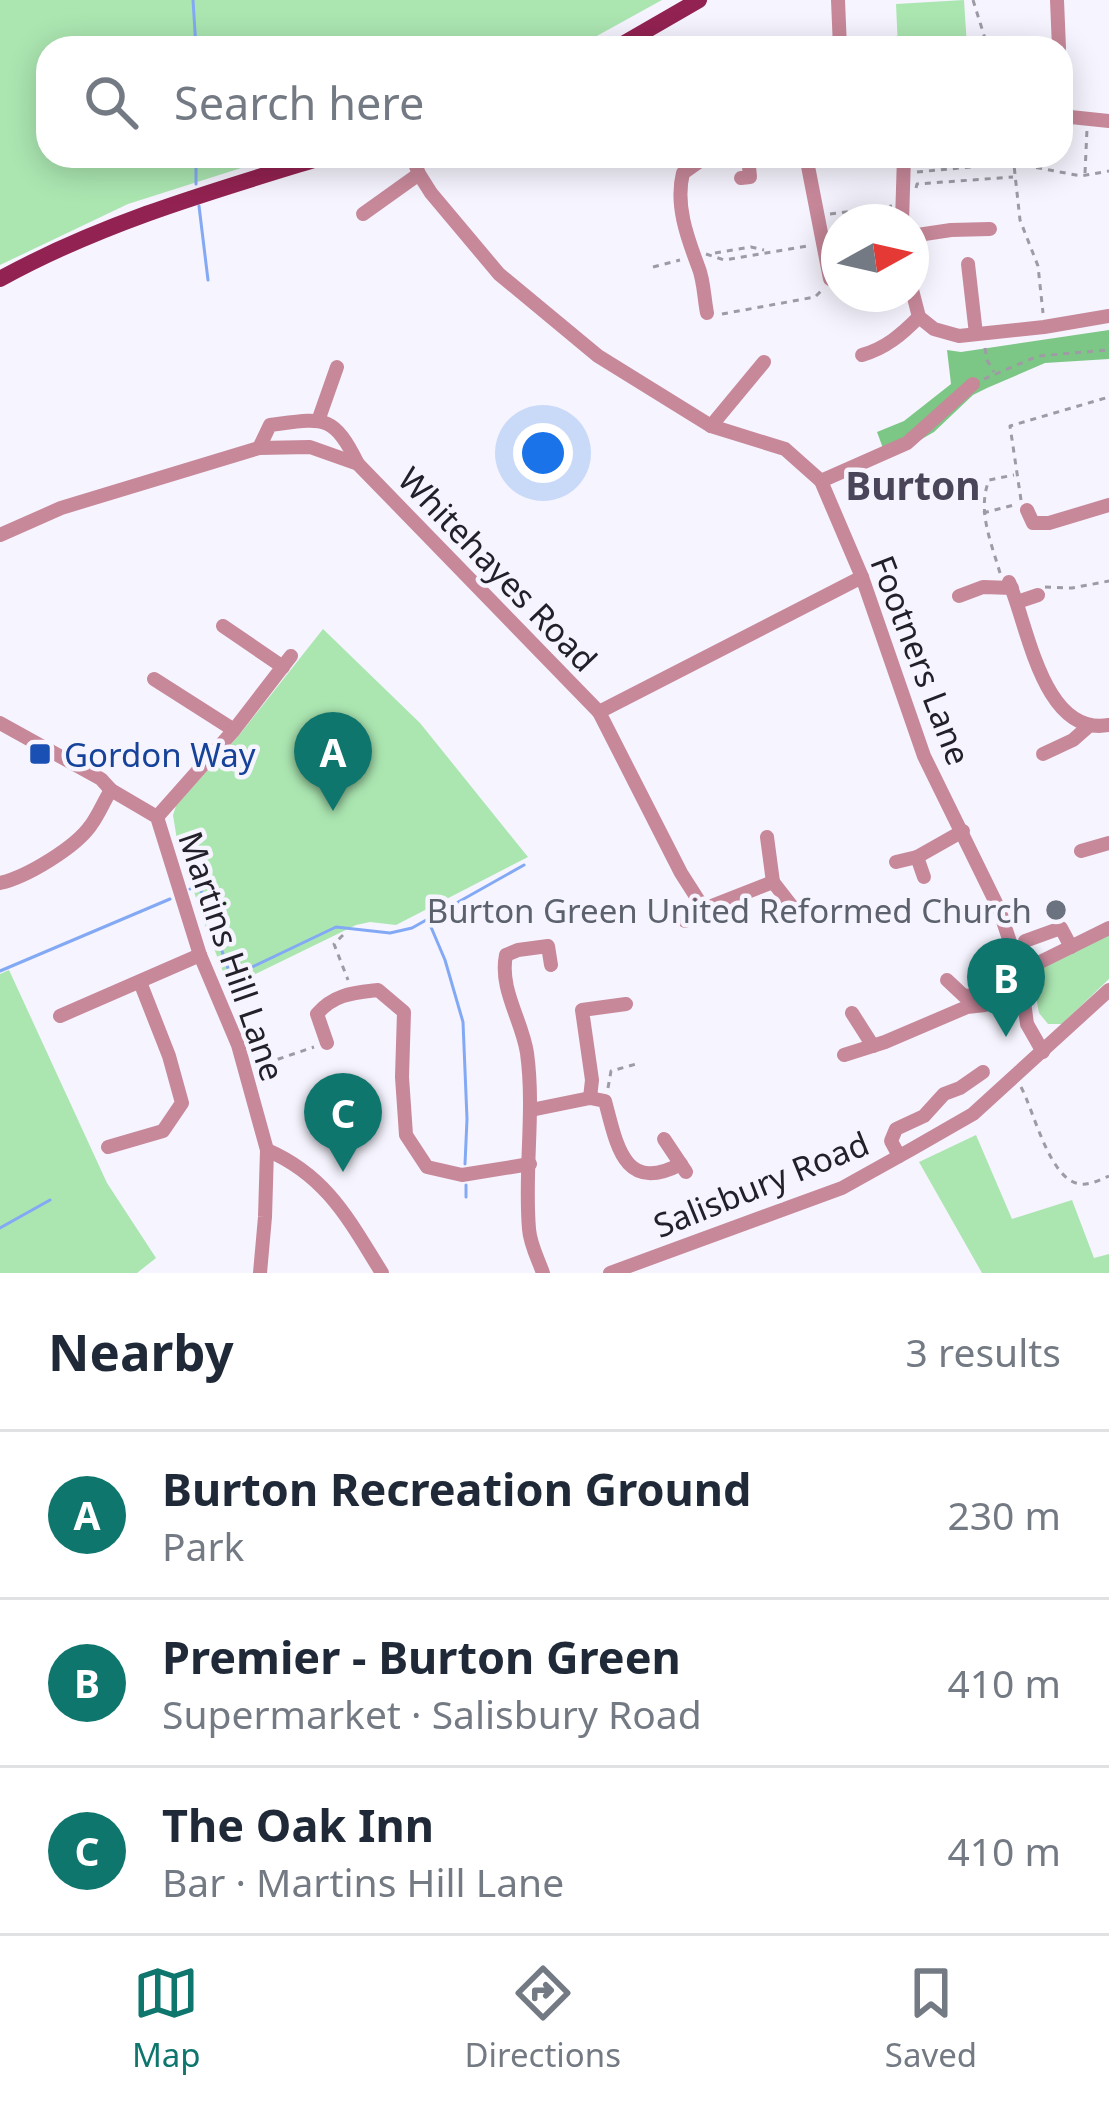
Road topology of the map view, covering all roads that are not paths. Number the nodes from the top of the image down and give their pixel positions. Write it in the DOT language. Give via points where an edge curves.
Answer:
graph roads {
  1 [pos="699,0"];
  2 [pos="1058,0"];
  3 [pos="838,1"];
  4 [pos="637,36"];
  5 [pos="839,36"];
  6 [pos="1059,36"];
  7 [pos="1073,117"];
  8 [pos="1109,121"];
  9 [pos="288,168"];
  10 [pos="416,168"];
  11 [pos="690,168"];
  12 [pos="749,168"];
  13 [pos="808,168"];
  14 [pos="904,168"];
  15 [pos="419,175"];
  16 [pos="741,178"];
  17 [pos="903,204"];
  18 [pos="363,214"];
  19 [pos="990,229"];
  20 [pos="929,233"];
  21 [pos="821,239"];
  22 [pos="968,263"];
  23 [pos="0,279"];
  24 [pos="918,312"];
  25 [pos="707,313"];
  26 [pos="1109,316"];
  27 [pos="919,317"];
  28 [pos="980,334"];
  29 [pos="862,355"];
  30 [pos="764,362"];
  31 [pos="337,367"];
  32 [pos="973,384"];
  33 [pos="319,421"];
  34 [pos="711,426"];
  35 [pos="259,448"];
  36 [pos="358,464"];
  37 [pos="821,481"];
  38 [pos="1109,505"];
  39 [pos="1024,506"];
  40 [pos="0,535"];
  41 [pos="862,577"];
  42 [pos="1013,591"];
  43 [pos="1038,595"];
  44 [pos="959,596"];
  45 [pos="223,626"];
  46 [pos="154,679"];
  47 [pos="599,712"];
  48 [pos="0,723"];
  49 [pos="1109,724"];
  50 [pos="1090,725"];
  51 [pos="234,730"];
  52 [pos="1043,754"];
  53 [pos="111,790"];
  54 [pos="157,817"];
  55 [pos="963,831"];
  56 [pos="767,837"];
  57 [pos="1109,843"];
  58 [pos="1081,850"];
  59 [pos="917,857"];
  60 [pos="896,862"];
  61 [pos="924,877"];
  62 [pos="772,882"];
  63 [pos="0,883"];
  64 [pos="704,909"];
  65 [pos="802,917"];
  66 [pos="686,921"];
  67 [pos="1109,928"];
  68 [pos="1025,941"];
  69 [pos="1071,947"];
  70 [pos="200,955"];
  71 [pos="551,965"];
  72 [pos="1020,974"];
  73 [pos="947,980"];
  74 [pos="140,982"];
  75 [pos="1109,990"];
  76 [pos="626,1004"];
  77 [pos="852,1013"];
  78 [pos="60,1016"];
  79 [pos="327,1043"];
  80 [pos="873,1046"];
  81 [pos="1043,1052"];
  82 [pos="844,1055"];
  83 [pos="983,1072"];
  84 [pos="598,1100"];
  85 [pos="531,1109"];
  86 [pos="664,1139"];
  87 [pos="108,1147"];
  88 [pos="267,1150"];
  89 [pos="899,1156"];
  90 [pos="530,1164"];
  91 [pos="260,1273"];
  92 [pos="382,1273"];
  93 [pos="543,1273"];
  94 [pos="610,1273"];
  1 -- 4 [label="main road"];
  2 -- 6 [label="street"];
  3 -- 5 [label="street"];
  7 -- 8 [label="street"];
  9 -- 23 [label="main road" via="148,213"];
  10 -- 15 [label="street"];
  11 -- 25 [label="street" via="680,199 700,255"];
  12 -- 16 [label="street" via="750,177"];
  13 -- 21 [label="street"];
  14 -- 17 [label="street"];
  15 -- 18 [label="street"];
  15 -- 34 [label="street" via="499,274 598,356"];
  19 -- 20 [label="street"];
  22 -- 28 [label="street"];
  24 -- 27 [label="street"];
  26 -- 28 [label="street"];
  27 -- 28 [label="street" via="959,336"];
  27 -- 29 [label="street" via="896,340"];
  30 -- 34 [label="street"];
  31 -- 33 [label="street"];
  32 -- 37 [label="street" via="907,443"];
  33 -- 35 [label="street, Whitehayes Road" via="270,425"];
  33 -- 36 [label="street, Whitehayes Road" via="343,433"];
  34 -- 37 [label="street" via="784,449"];
  35 -- 36 [label="street, Whitehayes Road" via="310,448"];
  35 -- 40 [label="street, Whitehayes Road"];
  36 -- 47 [label="street, Whitehayes Road"];
  37 -- 41 [label="street, Footners Lane"];
  38 -- 39 [label="street" via="1049,523 1033,523"];
  41 -- 47 [label="street, Whitehayes Road"];
  41 -- 55 [label="street, Footners Lane" via="924,756"];
  42 -- 43 [label="street"];
  42 -- 44 [label="street" via="983,587"];
  42 -- 50 [label="street" via="1047,689"];
  45 -- 51 [label="street" via="287,661"];
  46 -- 51 [label="street"];
  47 -- 64 [label="street, Whitehayes Road"];
  48 -- 53 [label="street, Martins Hill Lane"];
  49 -- 50 [label="street"];
  50 -- 52 [label="street"];
  51 -- 54 [label="street"];
  53 -- 54 [label="street, Martins Hill Lane"];
  53 -- 63 [label="street" via="88,830"];
  54 -- 70 [label="street, Martins Hill Lane"];
  55 -- 59 [label="street"];
  55 -- 72 [label="street, Footners Lane"];
  56 -- 62 [label="street"];
  57 -- 58 [label="street"];
  59 -- 60 [label="street"];
  59 -- 61 [label="street"];
  62 -- 64 [label="street"];
  62 -- 65 [label="street"];
  64 -- 66 [label="street"];
  67 -- 69 [label="street"];
  68 -- 69 [label="street" via="1061,928"];
  69 -- 72 [label="street"];
  70 -- 74 [label="street"];
  70 -- 88 [label="street, Martins Hill Lane" via="238,1045"];
  71 -- 85 [label="street" via="548,946 506,956 503,970 524,1034"];
  72 -- 73 [label="street" via="978,995 964,996"];
  72 -- 80 [label="street" via="985,1005"];
  72 -- 81 [label="street" via="1027,1024"];
  74 -- 78 [label="street"];
  74 -- 87 [label="street" via="182,1102 163,1131"];
  75 -- 81 [label="street, Salisbury Road"];
  76 -- 84 [label="street" via="582,1010"];
  77 -- 80 [label="street"];
  79 -- 90 [label="street" via="317,1014 328,1001 378,990 404,1012 406,1135 427,1167 463,1175"];
  80 -- 82 [label="street"];
  81 -- 89 [label="street, Salisbury Road" via="973,1114"];
  83 -- 89 [label="street" via="896,1129 891,1142"];
  84 -- 85 [label="street"];
  84 -- 86 [label="street" via="632,1170 684,1168"];
  85 -- 90 [label="street"];
  88 -- 91 [label="street, Martins Hill Lane"];
  88 -- 92 [label="street" via="313,1168"];
  89 -- 94 [label="street, Salisbury Road" via="842,1188"];
  90 -- 93 [label="street" via="529,1234"];
}
